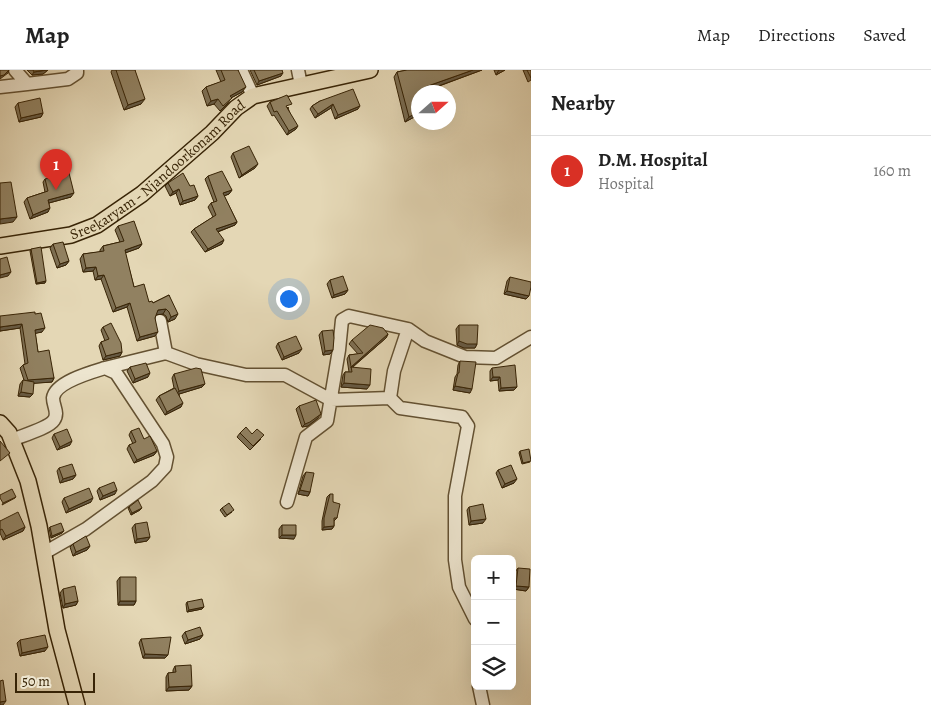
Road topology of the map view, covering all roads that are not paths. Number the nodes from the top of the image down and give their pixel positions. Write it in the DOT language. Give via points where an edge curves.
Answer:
graph roads {
  1 [pos="15,70"];
  2 [pos="77,70"];
  3 [pos="241,70"];
  4 [pos="370,70"];
  5 [pos="299,77"];
  6 [pos="27,84"];
  7 [pos="0,87"];
  8 [pos="253,96"];
  9 [pos="0,246"];
  10 [pos="160,321"];
  11 [pos="408,329"];
  12 [pos="531,337"];
  13 [pos="166,353"];
  14 [pos="105,368"];
  15 [pos="390,398"];
  16 [pos="331,400"];
  17 [pos="0,423"];
  18 [pos="12,440"];
  19 [pos="287,502"];
  20 [pos="44,553"];
  21 [pos="471,611"];
  22 [pos="480,690"];
  23 [pos="77,705"];
  24 [pos="482,705"];
  1 -- 6 [label="street"];
  2 -- 6 [label="street" via="68,79"];
  3 -- 8 [label="street"];
  4 -- 5 [label="main road, Sreekaryam - Njandoorkonam Road"];
  5 -- 8 [label="main road, Sreekaryam - Njandoorkonam Road"];
  6 -- 7 [label="street"];
  8 -- 9 [label="main road, Sreekaryam - Njandoorkonam Road" via="142,194 97,225 71,235"];
  10 -- 13 [label="street"];
  11 -- 12 [label="street" via="425,342 465,356 496,358"];
  11 -- 15 [label="street" via="394,371"];
  11 -- 16 [label="street" via="349,316 342,320"];
  13 -- 14 [label="street"];
  13 -- 16 [label="street" via="196,364 246,375 285,376"];
  14 -- 18 [label="street" via="58,388 53,400 56,412 53,422"];
  14 -- 20 [label="street" via="116,372 163,444 167,457 165,468 86,529"];
  15 -- 16 [label="street"];
  15 -- 21 [label="street" via="400,408 462,417 468,426 455,496 455,560 459,587"];
  16 -- 19 [label="street" via="327,421 306,437"];
  17 -- 18 [label="main road"];
  18 -- 20 [label="main road" via="28,481"];
  20 -- 23 [label="main road" via="57,630"];
  22 -- 24 [label="street"];
}
